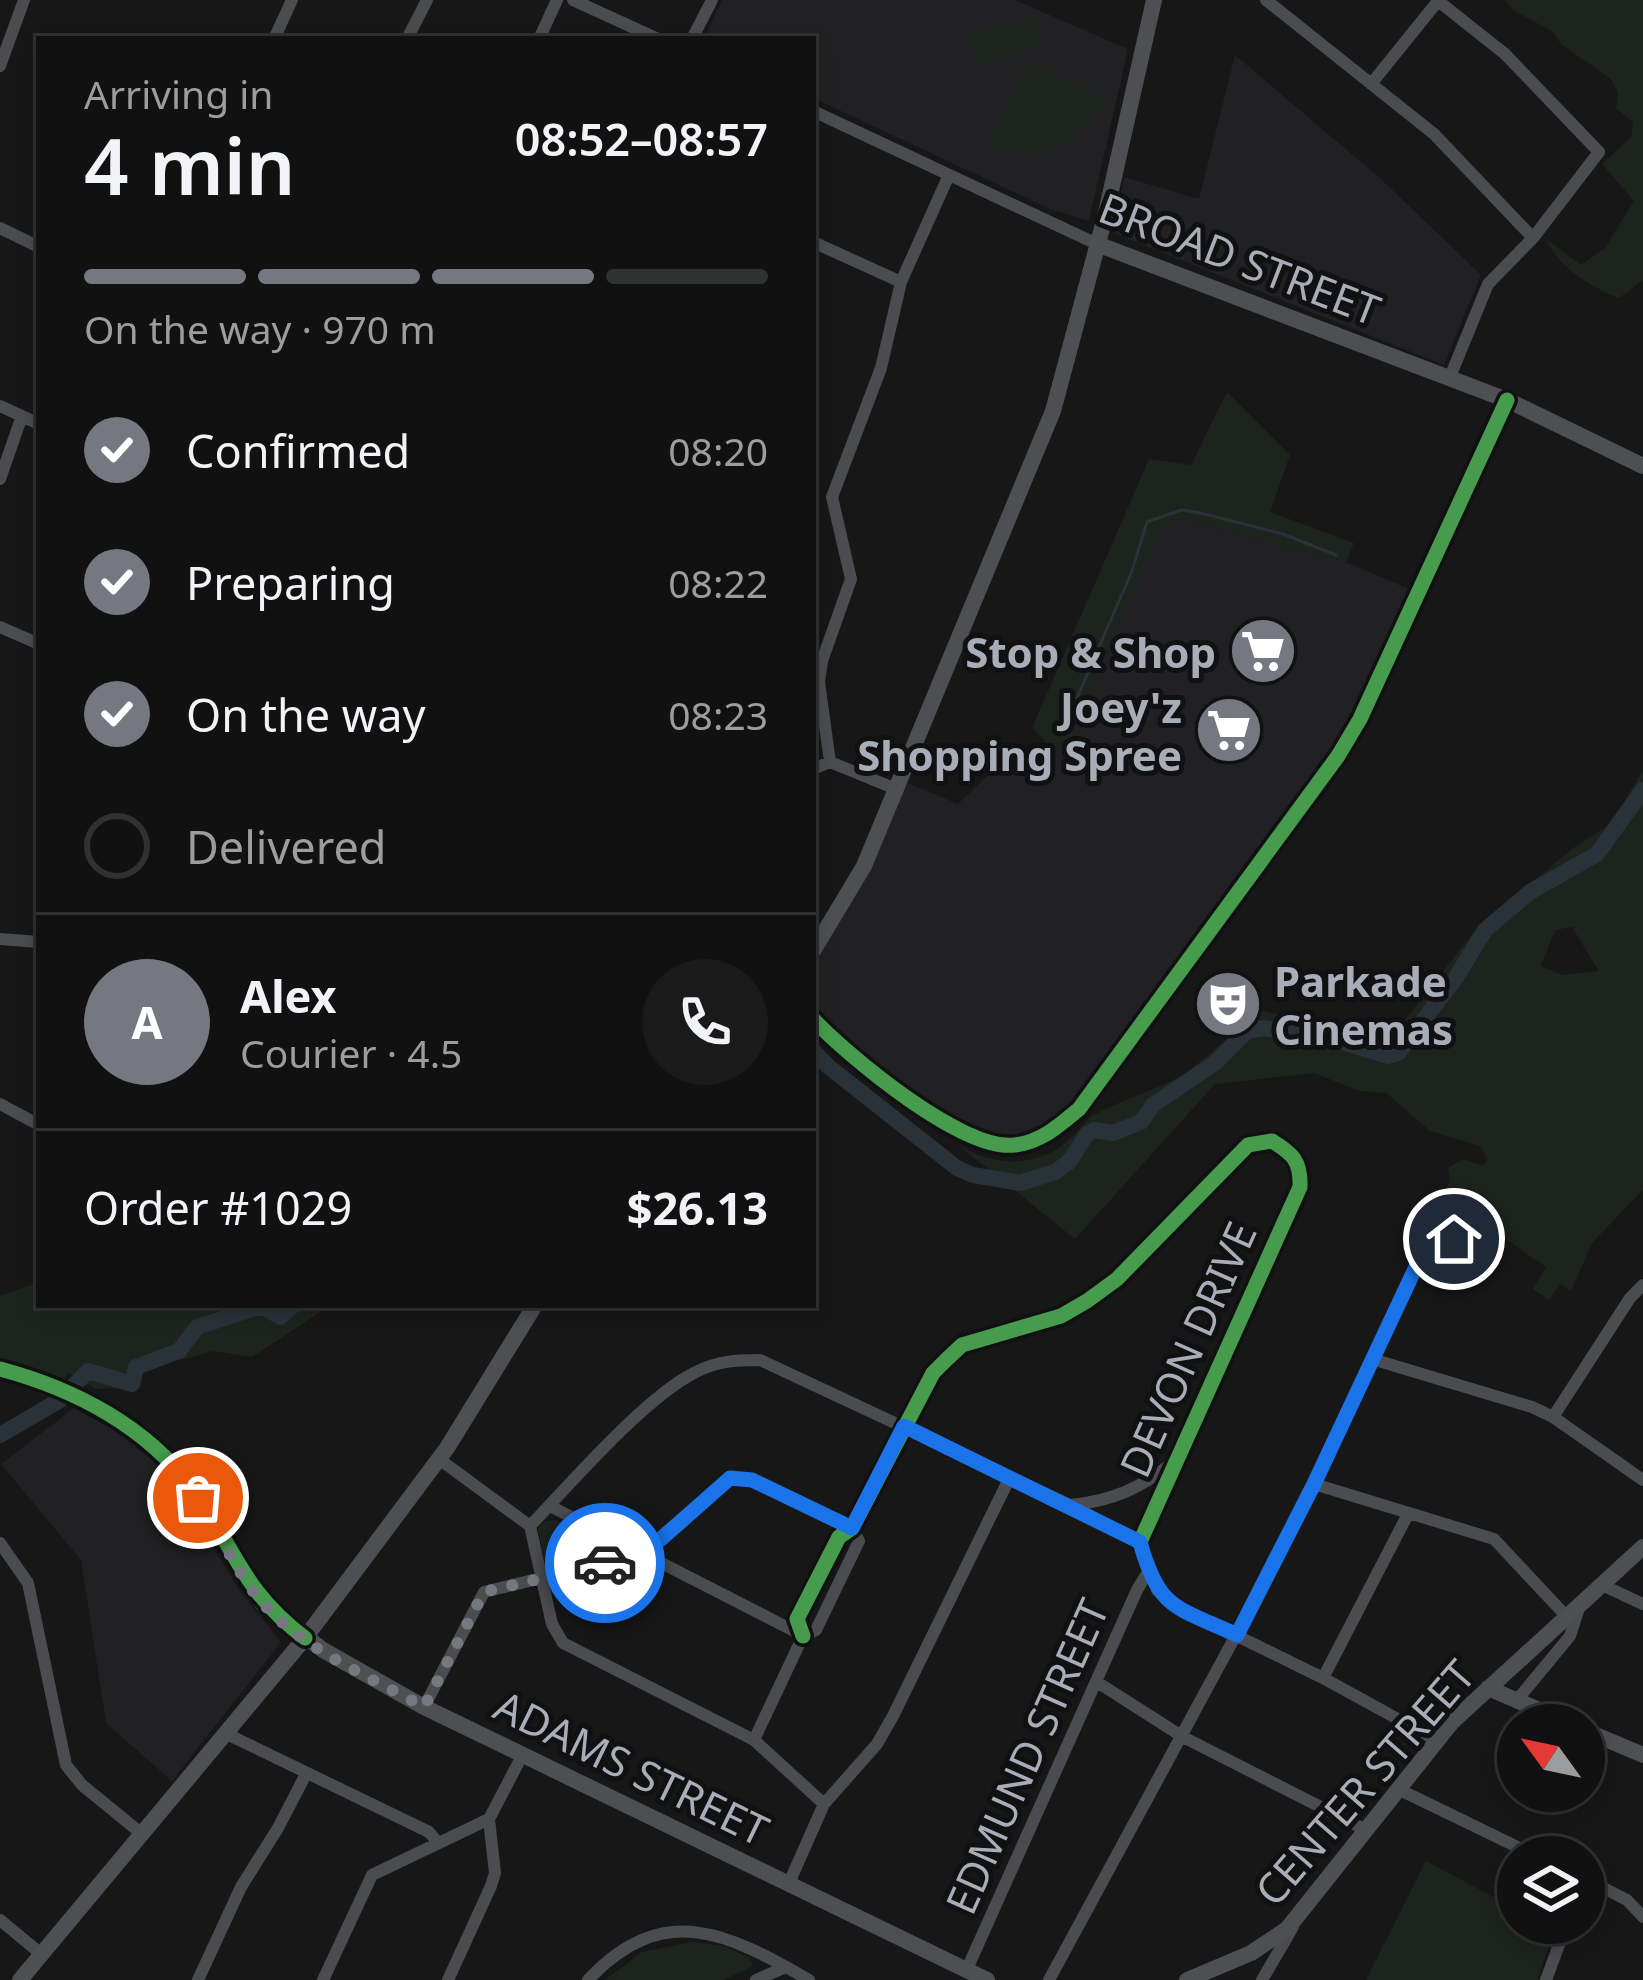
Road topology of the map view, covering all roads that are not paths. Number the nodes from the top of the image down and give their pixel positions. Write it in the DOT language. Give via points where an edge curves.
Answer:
graph roads {
  1 [pos="24,0"];
  2 [pos="292,0"];
  3 [pos="427,0"];
  4 [pos="557,0"];
  5 [pos="573,0"];
  6 [pos="712,0"];
  7 [pos="1154,0"];
  8 [pos="1266,0"];
  9 [pos="1437,0"];
  10 [pos="275,36"];
  11 [pos="409,36"];
  12 [pos="539,36"];
  13 [pos="651,36"];
  14 [pos="694,36"];
  15 [pos="0,66"];
  16 [pos="1371,84"];
  17 [pos="816,112"];
  18 [pos="949,175"];
  19 [pos="0,228"];
  20 [pos="1533,238"];
  21 [pos="816,243"];
  22 [pos="1097,244"];
  23 [pos="36,246"];
  24 [pos="901,282"];
  25 [pos="1450,377"];
  26 [pos="1507,400"];
  27 [pos="0,406"];
  28 [pos="22,416"];
  29 [pos="36,423"];
  30 [pos="1643,466"];
  31 [pos="0,479"];
  32 [pos="0,627"];
  33 [pos="36,643"];
  34 [pos="830,762"];
  35 [pos="816,768"];
  36 [pos="896,789"];
  37 [pos="0,939"];
  38 [pos="36,942"];
  39 [pos="816,946"];
  40 [pos="816,1022"];
  41 [pos="0,1104"];
  42 [pos="36,1123"];
  43 [pos="1430,1237"];
  44 [pos="1643,1286"];
  45 [pos="533,1308"];
  46 [pos="1372,1359"];
  47 [pos="0,1369"];
  48 [pos="1553,1417"];
  49 [pos="904,1426"];
  50 [pos="439,1459"];
  51 [pos="1175,1460"];
  52 [pos="1010,1478"];
  53 [pos="1643,1480"];
  54 [pos="1314,1484"];
  55 [pos="1070,1504"];
  56 [pos="550,1506"];
  57 [pos="1408,1514"];
  58 [pos="530,1526"];
  59 [pos="852,1528"];
  60 [pos="1140,1542"];
  61 [pos="0,1543"];
  62 [pos="1643,1546"];
  63 [pos="640,1554"];
  64 [pos="1148,1572"];
  65 [pos="540,1576"];
  66 [pos="1602,1585"];
  67 [pos="1643,1604"];
  68 [pos="1574,1611"];
  69 [pos="1237,1635"];
  70 [pos="803,1636"];
  71 [pos="305,1639"];
  72 [pos="1323,1678"];
  73 [pos="1096,1682"];
  74 [pos="1488,1688"];
  75 [pos="1517,1700"];
  76 [pos="1526,1704"];
  77 [pos="424,1707"];
  78 [pos="227,1734"];
  79 [pos="1183,1737"];
  80 [pos="1605,1739"];
  81 [pos="754,1740"];
  82 [pos="1436,1740"];
  83 [pos="523,1754"];
  84 [pos="1643,1755"];
  85 [pos="305,1774"];
  86 [pos="1398,1789"];
  87 [pos="824,1804"];
  88 [pos="489,1819"];
  89 [pos="1366,1830"];
  90 [pos="142,1834"];
  91 [pos="1497,1837"];
  92 [pos="438,1843"];
  93 [pos="789,1883"];
  94 [pos="1605,1889"];
  95 [pos="1643,1917"];
  96 [pos="0,1919"];
  97 [pos="1295,1920"];
  98 [pos="1560,1944"];
  99 [pos="40,1953"];
  100 [pos="786,1966"];
  101 [pos="967,1969"];
  102 [pos="1548,1979"];
  103 [pos="20,1980"];
  104 [pos="198,1980"];
  105 [pos="323,1980"];
  106 [pos="448,1980"];
  107 [pos="588,1980"];
  108 [pos="756,1980"];
  109 [pos="809,1980"];
  110 [pos="987,1980"];
  111 [pos="1049,1980"];
  112 [pos="1187,1980"];
  113 [pos="1262,1980"];
  1 -- 15 [label="street"];
  2 -- 10 [label="street"];
  3 -- 11 [label="street"];
  4 -- 12 [label="street"];
  5 -- 13 [label="street"];
  6 -- 14 [label="street"];
  7 -- 22 [label="main road"];
  8 -- 16 [label="street"];
  9 -- 16 [label="street"];
  9 -- 20 [label="street" via="1504,54 1599,152"];
  16 -- 20 [label="street" via="1434,134"];
  17 -- 18 [label="street, BROAD STREET"];
  18 -- 22 [label="street, BROAD STREET"];
  18 -- 24 [label="street"];
  19 -- 23 [label="street"];
  20 -- 25 [label="street" via="1488,284"];
  21 -- 24 [label="street"];
  22 -- 25 [label="main road, BROAD STREET"];
  22 -- 36 [label="main road" via="1053,411"];
  24 -- 34 [label="street" via="881,368 832,497 851,579 819,682"];
  25 -- 26 [label="main road, BROAD STREET"];
  26 -- 30 [label="main road, BROAD STREET"];
  26 -- 40 [label="street" via="1338,756 1079,1109 1040,1138 992,1144 927,1111"];
  27 -- 28 [label="street"];
  28 -- 29 [label="street"];
  28 -- 31 [label="street"];
  32 -- 33 [label="street"];
  34 -- 35 [label="street"];
  34 -- 36 [label="street"];
  36 -- 39 [label="main road" via="852,891"];
  37 -- 38 [label="street"];
  41 -- 42 [label="street"];
  43 -- 46 [label="street"];
  44 -- 48 [label="street"];
  45 -- 50 [label="main road"];
  46 -- 48 [label="street"];
  46 -- 54 [label="street"];
  47 -- 71 [label="main road, ADAMS STREET" via="128,1425 180,1474 257,1597"];
  48 -- 53 [label="street"];
  49 -- 51 [label="street, DEVON DRIVE" via="933,1372 962,1345 1087,1301 1248,1145 1271,1141 1291,1152 1300,1186"];
  49 -- 52 [label="street"];
  49 -- 56 [label="street" via="772,1364 726,1360 664,1392"];
  49 -- 59 [label="street"];
  50 -- 58 [label="street"];
  50 -- 71 [label="main road"];
  51 -- 55 [label="street, DEVON DRIVE" via="1142,1487"];
  51 -- 60 [label="street, DEVON DRIVE"];
  52 -- 55 [label="street"];
  52 -- 87 [label="street" via="878,1744"];
  54 -- 57 [label="street"];
  54 -- 69 [label="street"];
  55 -- 60 [label="street"];
  56 -- 58 [label="street"];
  56 -- 63 [label="street"];
  57 -- 68 [label="street" via="1494,1539"];
  57 -- 72 [label="street"];
  58 -- 65 [label="street"];
  59 -- 63 [label="street" via="752,1480 730,1478"];
  59 -- 70 [label="street" via="839,1537 797,1619"];
  59 -- 70 [label="street" via="859,1540 816,1630"];
  60 -- 64 [label="street"];
  61 -- 90 [label="street" via="28,1582 66,1765"];
  62 -- 66 [label="main road, CENTER STREET"];
  63 -- 65 [label="street"];
  63 -- 70 [label="street"];
  64 -- 69 [label="street" via="1172,1604"];
  64 -- 73 [label="street, EDMUND STREET"];
  65 -- 77 [label="street" via="484,1592"];
  65 -- 81 [label="street" via="563,1643"];
  66 -- 67 [label="street"];
  66 -- 68 [label="main road, CENTER STREET"];
  68 -- 74 [label="main road, CENTER STREET"];
  68 -- 75 [label="street, CENTER STREET" via="1569,1638"];
  69 -- 72 [label="street"];
  69 -- 79 [label="street"];
  70 -- 81 [label="street"];
  71 -- 77 [label="main road, ADAMS STREET"];
  71 -- 78 [label="main road"];
  72 -- 82 [label="street"];
  73 -- 79 [label="street"];
  73 -- 101 [label="street, EDMUND STREET"];
  74 -- 75 [label="main road"];
  74 -- 82 [label="main road, CENTER STREET"];
  75 -- 76 [label="main road"];
  77 -- 83 [label="main road, ADAMS STREET"];
  78 -- 85 [label="street"];
  78 -- 90 [label="main road"];
  79 -- 89 [label="street"];
  79 -- 111 [label="street"];
  80 -- 84 [label="main road"];
  81 -- 87 [label="street"];
  82 -- 86 [label="main road, CENTER STREET"];
  83 -- 88 [label="street"];
  83 -- 93 [label="main road, ADAMS STREET"];
  85 -- 92 [label="street"];
  85 -- 104 [label="street"];
  86 -- 89 [label="main road, CENTER STREET"];
  86 -- 91 [label="street"];
  87 -- 93 [label="street"];
  88 -- 92 [label="street"];
  88 -- 106 [label="street" via="495,1873"];
  89 -- 97 [label="main road, CENTER STREET"];
  90 -- 99 [label="main road"];
  92 -- 105 [label="street" via="372,1875"];
  93 -- 101 [label="main road, ADAMS STREET"];
  94 -- 95 [label="street"];
  96 -- 99 [label="street"];
  97 -- 112 [label="main road, CENTER STREET" via="1256,1951"];
  97 -- 113 [label="street"];
  98 -- 102 [label="street"];
  99 -- 103 [label="main road"];
  100 -- 107 [label="street" via="731,1938 671,1931 622,1948"];
  100 -- 108 [label="street"];
  100 -- 109 [label="street"];
  101 -- 110 [label="main road, ADAMS STREET"];
}
